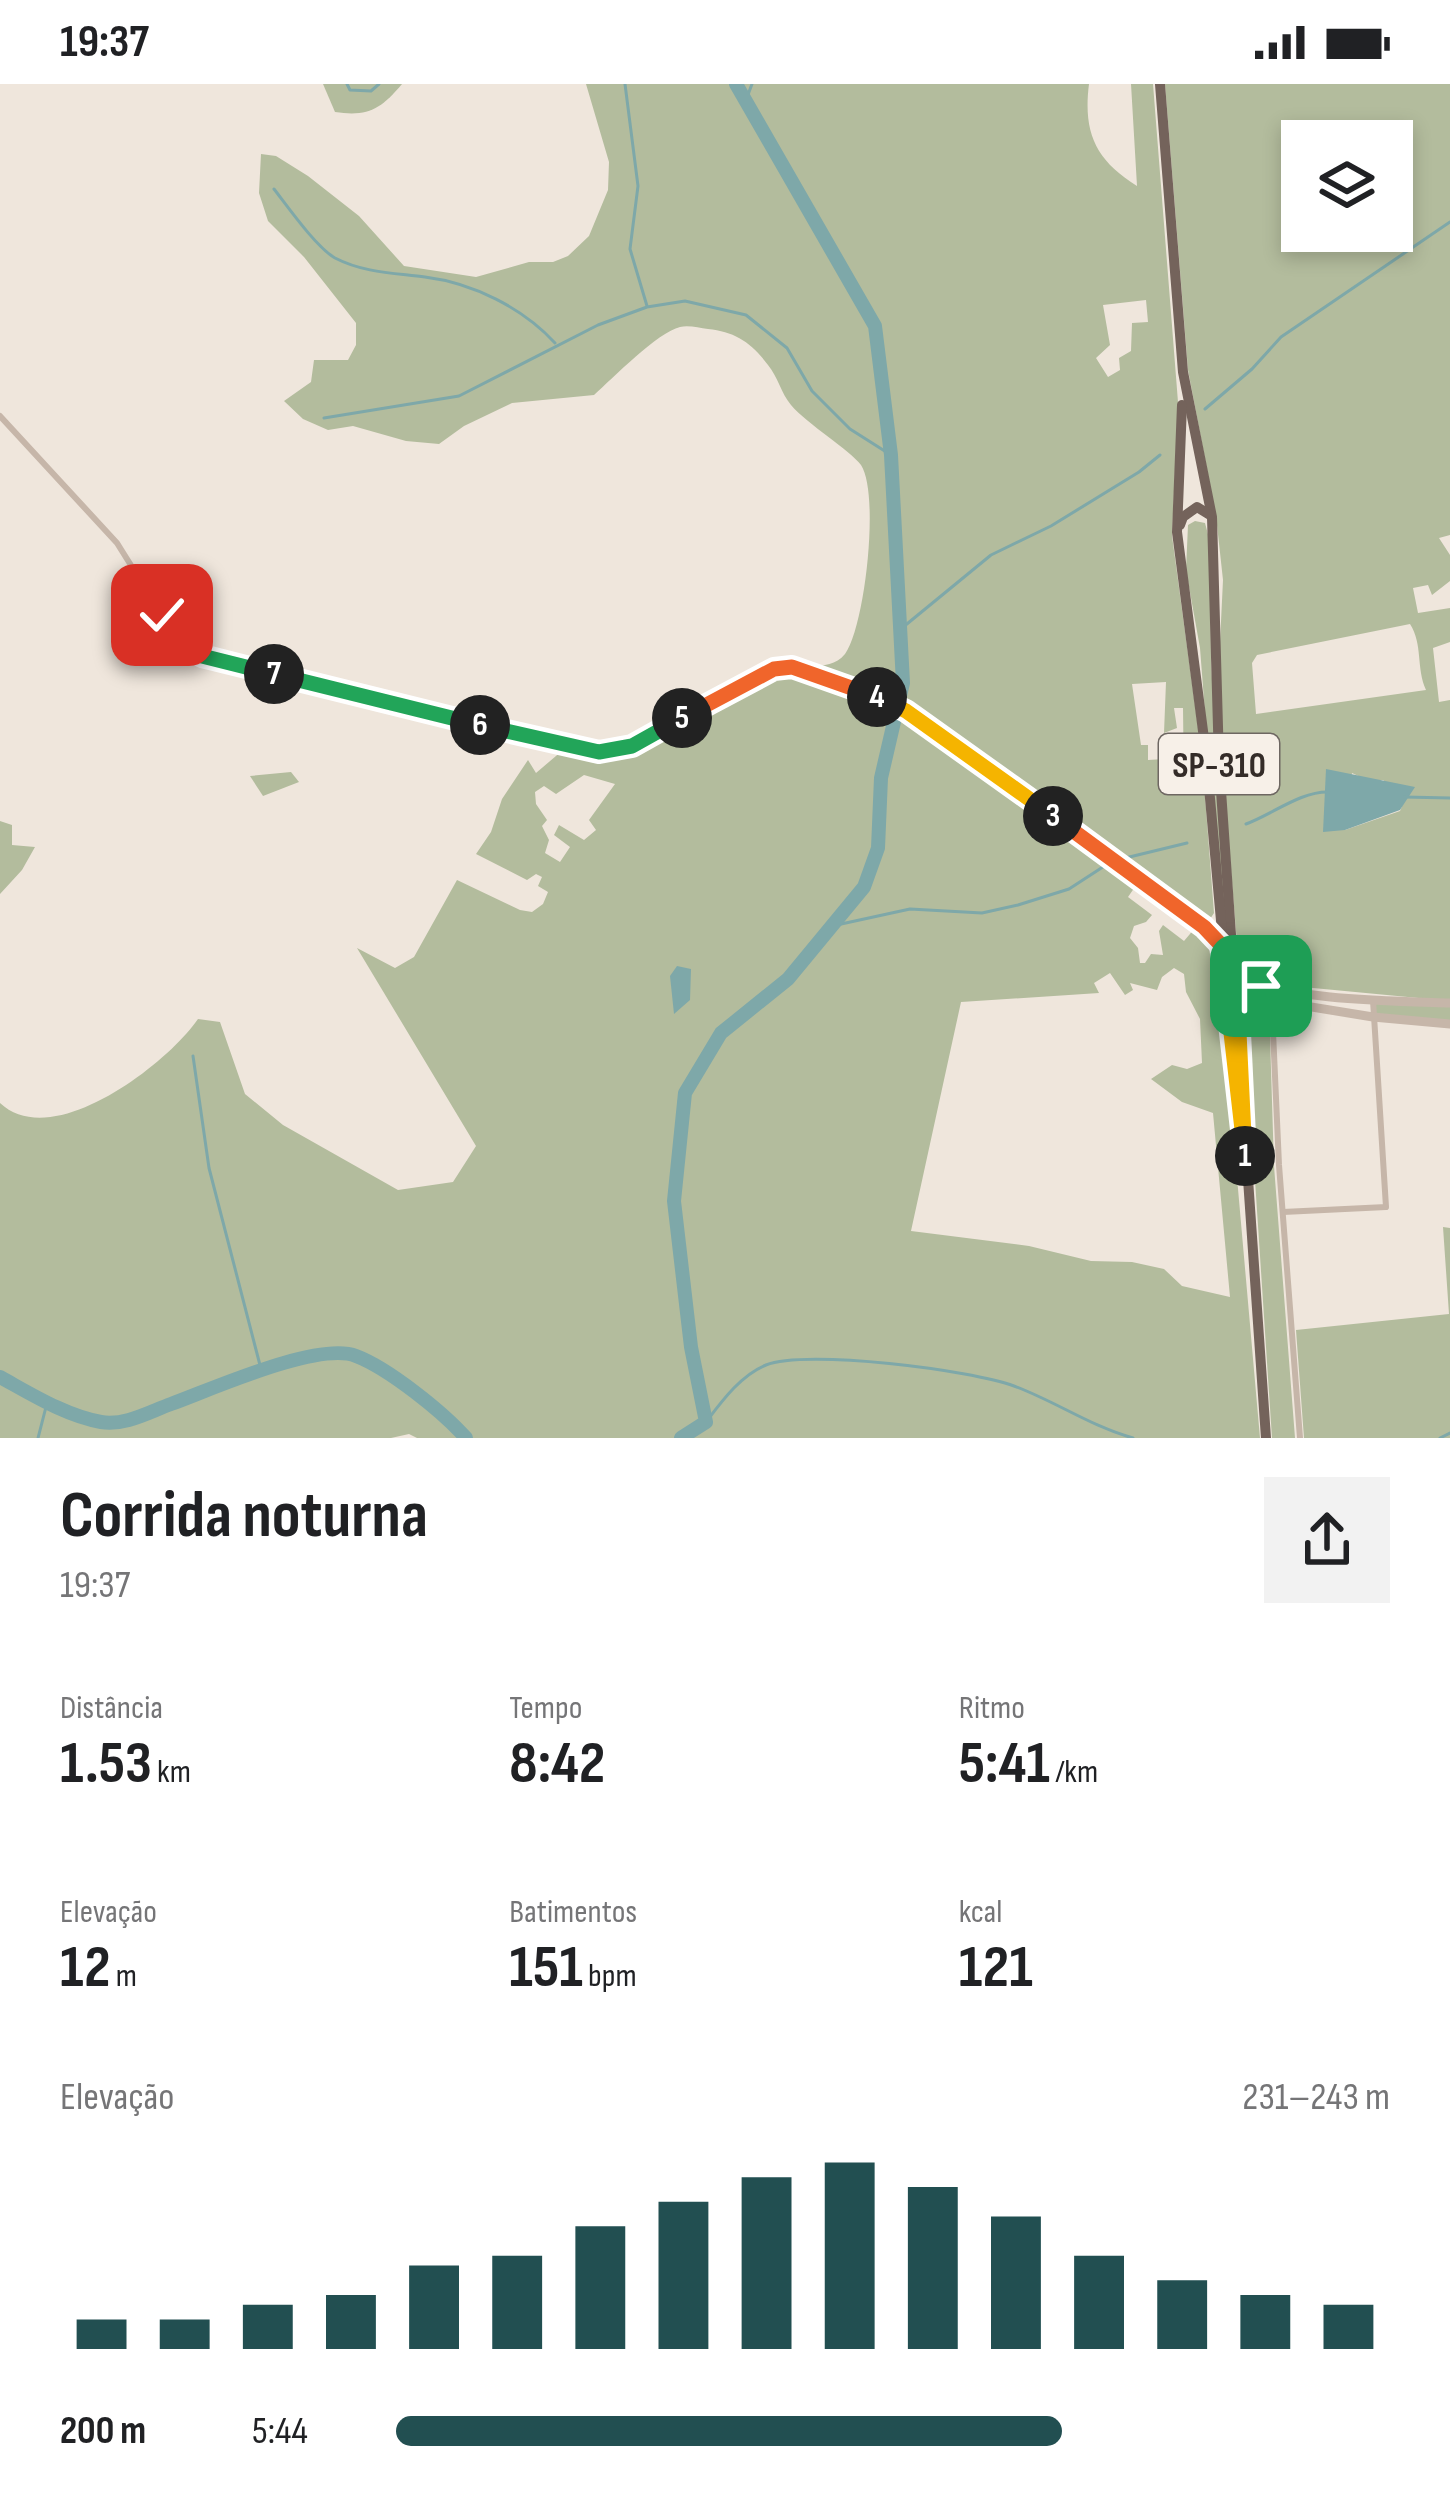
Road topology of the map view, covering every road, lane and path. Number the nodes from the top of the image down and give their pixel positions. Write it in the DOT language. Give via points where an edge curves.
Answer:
graph roads {
  1 [pos="1160,84"];
  2 [pos="1183,372"];
  3 [pos="0,416"];
  4 [pos="1212,517"];
  5 [pos="1177,532"];
  6 [pos="1219,914"];
  7 [pos="1204,927"];
  8 [pos="1221,944"];
  9 [pos="1235,976"];
  10 [pos="1271,987"];
  11 [pos="1373,1000"];
  12 [pos="1271,1003"];
  13 [pos="1450,1003"];
  14 [pos="1238,1012"];
  15 [pos="1373,1017"];
  16 [pos="1450,1024"];
  17 [pos="1246,1159"];
  18 [pos="1283,1212"];
  19 [pos="1266,1438"];
  20 [pos="1300,1438"];
  1 -- 2 [label="main road, SP-310"];
  2 -- 4 [label="main road, SP-310"];
  2 -- 5 [label="main road, SP-310"];
  3 -- 7 [label="street" via="117,543 178,642 202,656 599,752 632,746 774,669 811,670 906,711"];
  4 -- 5 [label="main road" via="1197,507"];
  4 -- 9 [label="main road, SP-310"];
  5 -- 6 [label="main road, SP-310"];
  6 -- 7 [label="street"];
  6 -- 8 [label="main road, SP-310"];
  7 -- 8 [label="street"];
  8 -- 17 [label="main road, SP-310"];
  9 -- 10 [label="street"];
  9 -- 14 [label="main road, SP-310"];
  10 -- 11 [label="street"];
  10 -- 12 [label="street"];
  11 -- 13 [label="street"];
  11 -- 15 [label="street"];
  12 -- 14 [label="street" via="1262,999"];
  12 -- 15 [label="street"];
  12 -- 18 [label="street"];
  14 -- 17 [label="main road, SP-310"];
  15 -- 16 [label="street"];
  15 -- 18 [label="street" via="1386,1207"];
  17 -- 19 [label="main road, SP-310"];
  18 -- 20 [label="street"];
}
